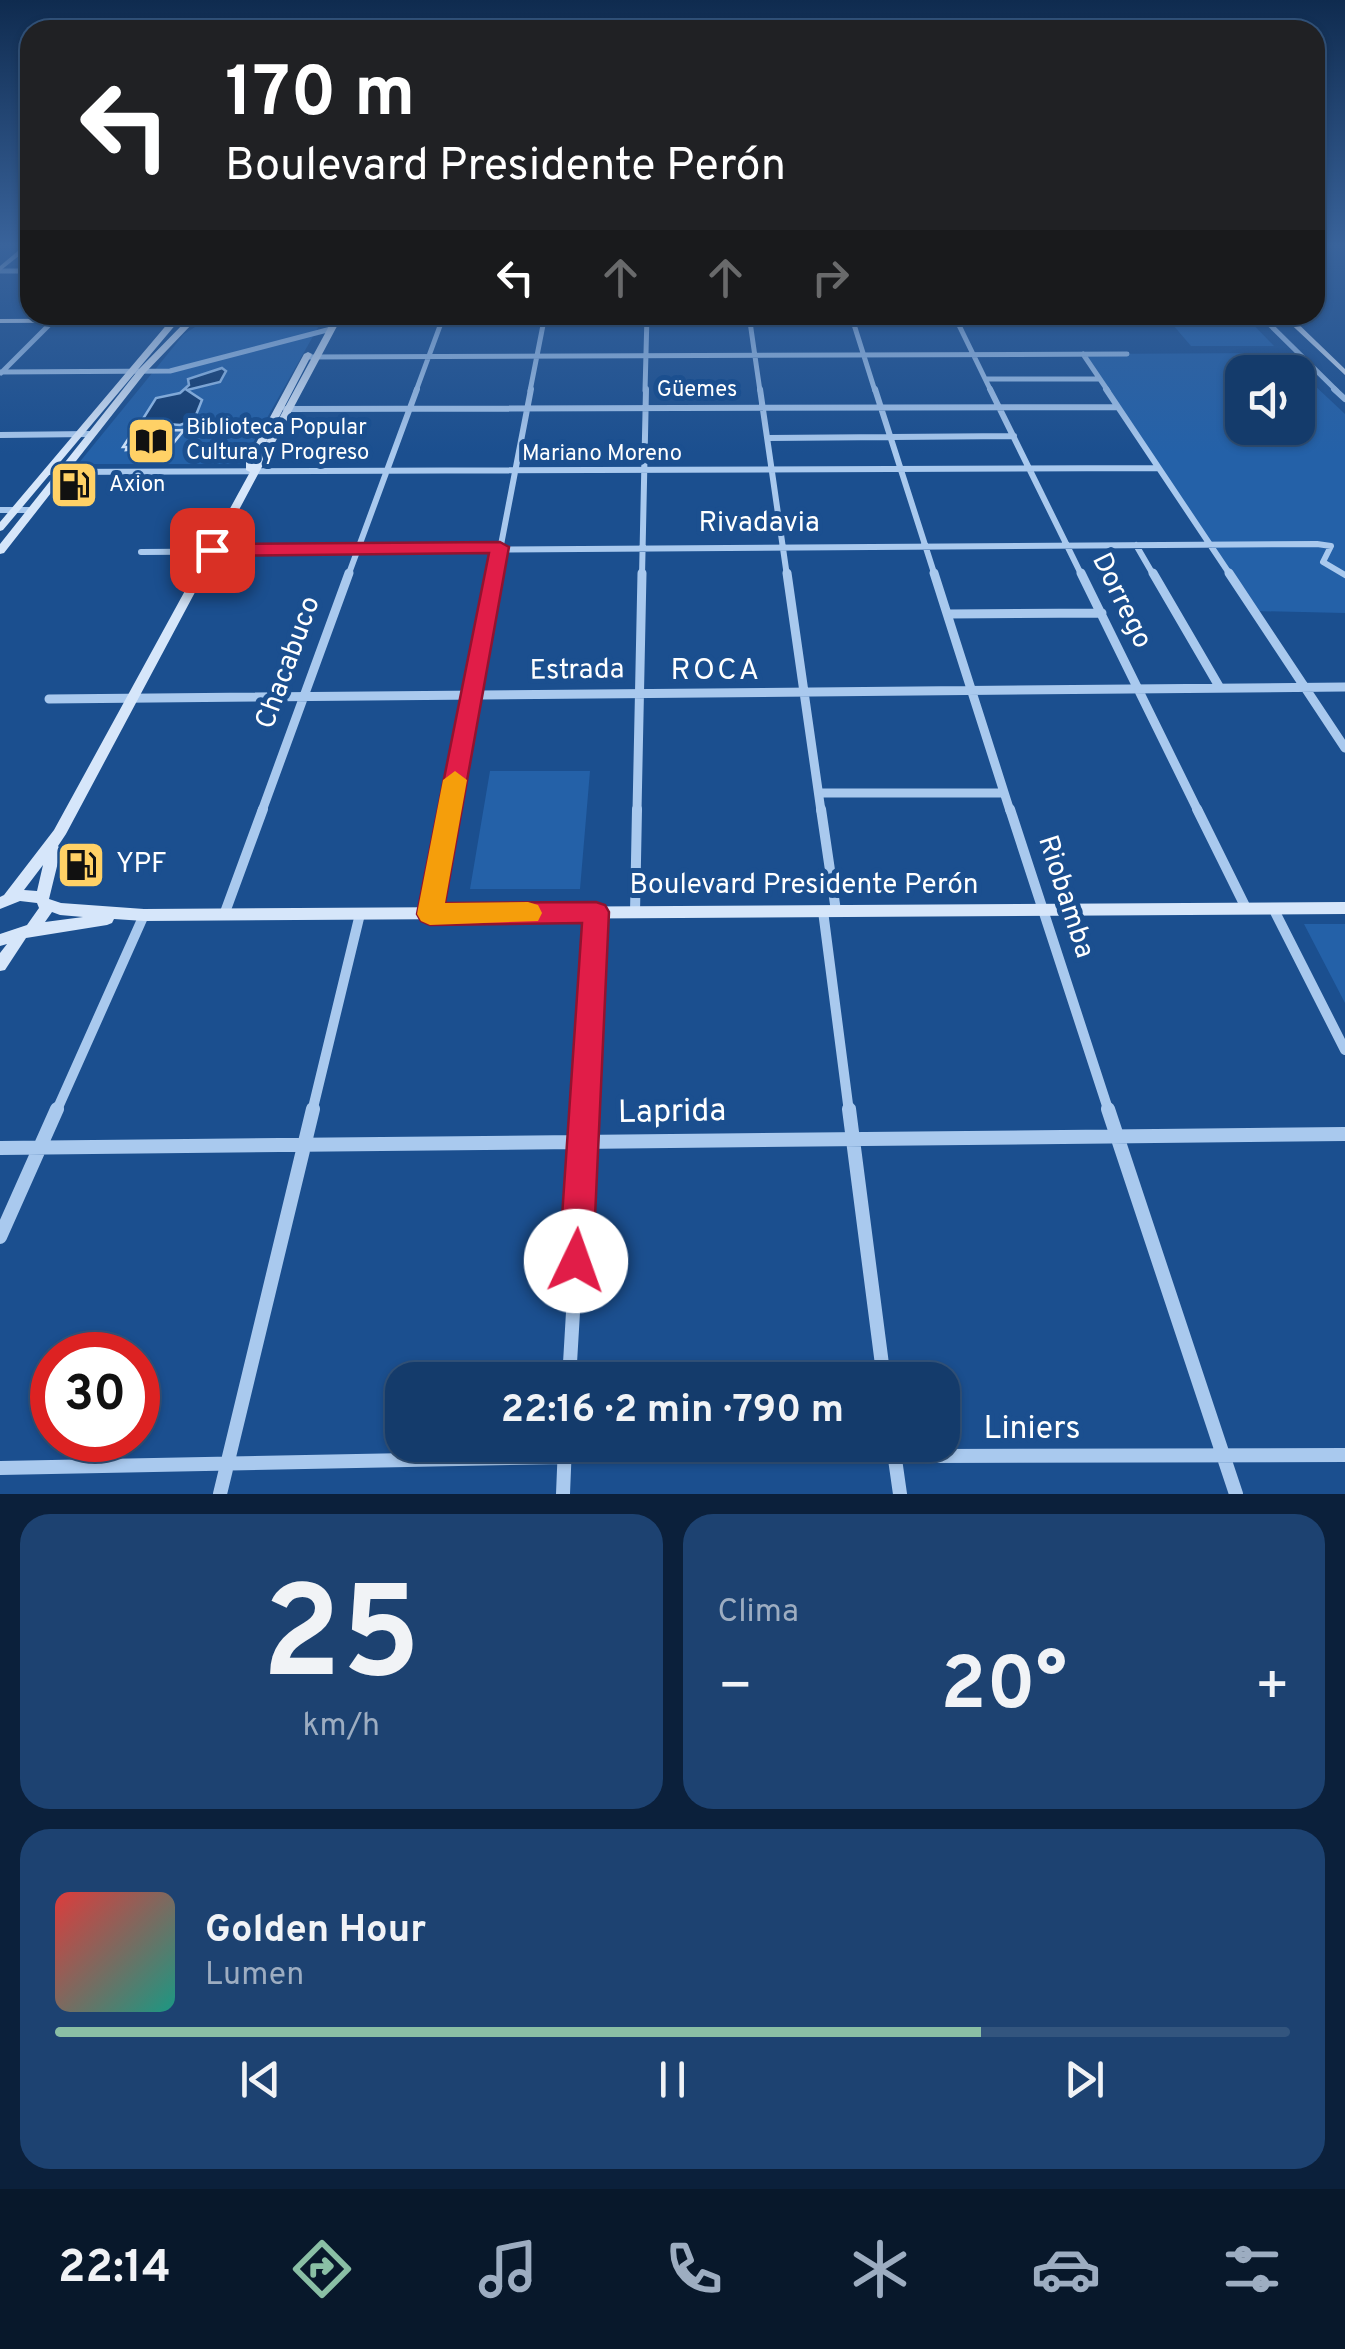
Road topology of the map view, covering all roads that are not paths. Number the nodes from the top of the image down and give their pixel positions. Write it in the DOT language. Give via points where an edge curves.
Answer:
graph roads {
  1 [pos="46,325"];
  2 [pos="169,325"];
  3 [pos="192,325"];
  4 [pos="328,325"];
  5 [pos="331,325"];
  6 [pos="440,325"];
  7 [pos="543,325"];
  8 [pos="647,325"];
  9 [pos="751,325"];
  10 [pos="854,325"];
  11 [pos="959,325"];
  12 [pos="1270,325"];
  13 [pos="1295,325"];
  14 [pos="326,331"];
  15 [pos="974,354"];
  16 [pos="1083,354"];
  17 [pos="1126,354"];
  18 [pos="755,355"];
  19 [pos="864,355"];
  20 [pos="537,356"];
  21 [pos="646,356"];
  22 [pos="428,357"];
  23 [pos="311,358"];
  24 [pos="130,371"];
  25 [pos="142,371"];
  26 [pos="1,373"];
  27 [pos="1345,373"];
  28 [pos="986,379"];
  29 [pos="1099,379"];
  30 [pos="1345,399"];
  31 [pos="881,406"];
  32 [pos="999,406"];
  33 [pos="763,407"];
  34 [pos="1116,407"];
  35 [pos="409,408"];
  36 [pos="527,408"];
  37 [pos="646,408"];
  38 [pos="283,409"];
  39 [pos="0,434"];
  40 [pos="77,434"];
  41 [pos="90,434"];
  42 [pos="1014,436"];
  43 [pos="891,437"];
  44 [pos="768,438"];
  45 [pos="254,457"];
  46 [pos="1158,468"];
  47 [pos="902,470"];
  48 [pos="1031,470"];
  49 [pos="773,471"];
  50 [pos="47,472"];
  51 [pos="63,472"];
  52 [pos="223,472"];
  53 [pos="514,472"];
  54 [pos="644,472"];
  55 [pos="252,473"];
  56 [pos="385,473"];
  57 [pos="0,510"];
  58 [pos="15,510"];
  59 [pos="33,510"];
  60 [pos="0,528"];
  61 [pos="1209,544"];
  62 [pos="1068,545"];
  63 [pos="1136,545"];
  64 [pos="784,546"];
  65 [pos="926,546"];
  66 [pos="500,547"];
  67 [pos="643,547"];
  68 [pos="358,548"];
  69 [pos="212,550"];
  70 [pos="0,551"];
  71 [pos="141,552"];
  72 [pos="1345,575"];
  73 [pos="1102,613"];
  74 [pos="948,614"];
  75 [pos="1305,687"];
  76 [pos="1345,687"];
  77 [pos="1139,688"];
  78 [pos="1220,688"];
  79 [pos="973,690"];
  80 [pos="806,692"];
  81 [pos="640,693"];
  82 [pos="471,695"];
  83 [pos="304,696"];
  84 [pos="134,698"];
  85 [pos="49,699"];
  86 [pos="1345,748"];
  87 [pos="820,793"];
  88 [pos="1004,793"];
  89 [pos="60,834"];
  90 [pos="43,901"];
  91 [pos="3,902"];
  92 [pos="1246,908"];
  93 [pos="1273,908"];
  94 [pos="1345,908"];
  95 [pos="1042,910"];
  96 [pos="830,911"];
  97 [pos="596,912"];
  98 [pos="635,912"];
  99 [pos="360,914"];
  100 [pos="430,914"];
  101 [pos="224,915"];
  102 [pos="144,916"];
  103 [pos="27,933"];
  104 [pos="0,940"];
  105 [pos="0,965"];
  106 [pos="1345,1050"];
  107 [pos="1345,1134"];
  108 [pos="1119,1136"];
  109 [pos="850,1139"];
  110 [pos="582,1142"];
  111 [pos="306,1145"];
  112 [pos="0,1148"];
  113 [pos="38,1148"];
  114 [pos="0,1237"];
  115 [pos="570,1362"];
  116 [pos="881,1362"];
  117 [pos="960,1453"];
  118 [pos="1223,1456"];
  119 [pos="1345,1456"];
  120 [pos="385,1458"];
  121 [pos="564,1462"];
  122 [pos="895,1462"];
  123 [pos="228,1464"];
  124 [pos="0,1468"];
  125 [pos="220,1494"];
  126 [pos="563,1494"];
  127 [pos="900,1494"];
  128 [pos="1236,1494"];
  1 -- 26 [label="street"];
  2 -- 24 [label="street"];
  3 -- 25 [label="street"];
  4 -- 14 [label="street"];
  5 -- 14 [label="street"];
  6 -- 22 [label="street, Chacabuco"];
  7 -- 20 [label="street"];
  8 -- 21 [label="street"];
  9 -- 18 [label="street"];
  10 -- 19 [label="street, Riobamba"];
  11 -- 15 [label="street, Dorrego"];
  12 -- 30 [label="street"];
  13 -- 27 [label="street"];
  14 -- 23 [label="street"];
  14 -- 25 [label="street" via="170,371"];
  15 -- 16 [label="street"];
  15 -- 19 [label="street"];
  15 -- 28 [label="street, Dorrego"];
  16 -- 17 [label="street"];
  16 -- 29 [label="street"];
  18 -- 19 [label="street"];
  18 -- 21 [label="street"];
  18 -- 33 [label="street"];
  19 -- 31 [label="street, Riobamba"];
  20 -- 21 [label="street"];
  20 -- 22 [label="street"];
  20 -- 36 [label="street"];
  21 -- 37 [label="street"];
  22 -- 23 [label="street"];
  22 -- 35 [label="street, Chacabuco"];
  23 -- 38 [label="street"];
  24 -- 25 [label="street"];
  24 -- 26 [label="street"];
  24 -- 40 [label="street"];
  25 -- 41 [label="street"];
  28 -- 29 [label="street"];
  28 -- 32 [label="street, Dorrego"];
  29 -- 34 [label="street"];
  31 -- 32 [label="street, Güemes"];
  31 -- 33 [label="street, Güemes"];
  31 -- 43 [label="street, Riobamba"];
  32 -- 34 [label="street, Güemes"];
  32 -- 42 [label="street, Dorrego"];
  33 -- 37 [label="street, Güemes"];
  33 -- 44 [label="street"];
  34 -- 46 [label="street"];
  35 -- 36 [label="street, Güemes"];
  35 -- 38 [label="street, Güemes"];
  35 -- 56 [label="street, Chacabuco"];
  36 -- 37 [label="street, Güemes"];
  36 -- 53 [label="street"];
  37 -- 54 [label="street"];
  38 -- 45 [label="street"];
  38 -- 55 [label="street"];
  39 -- 40 [label="street"];
  40 -- 41 [label="street"];
  40 -- 50 [label="street"];
  41 -- 51 [label="street"];
  42 -- 43 [label="street"];
  42 -- 48 [label="street, Dorrego"];
  43 -- 44 [label="street"];
  43 -- 47 [label="street, Riobamba"];
  44 -- 49 [label="street"];
  45 -- 52 [label="street"];
  45 -- 55 [label="street"];
  46 -- 48 [label="street, Mariano Moreno"];
  46 -- 61 [label="street"];
  47 -- 48 [label="street, Mariano Moreno"];
  47 -- 49 [label="street, Mariano Moreno"];
  47 -- 65 [label="street, Riobamba"];
  48 -- 62 [label="street, Dorrego"];
  49 -- 54 [label="street, Mariano Moreno"];
  49 -- 64 [label="street"];
  50 -- 51 [label="street, Mariano Moreno"];
  50 -- 58 [label="street"];
  51 -- 52 [label="street, Mariano Moreno"];
  51 -- 59 [label="street"];
  52 -- 55 [label="street, Mariano Moreno"];
  53 -- 54 [label="street, Mariano Moreno"];
  53 -- 56 [label="street, Mariano Moreno"];
  53 -- 66 [label="street"];
  54 -- 67 [label="street"];
  55 -- 56 [label="street, Mariano Moreno"];
  55 -- 69 [label="street"];
  56 -- 68 [label="street, Chacabuco"];
  57 -- 58 [label="street"];
  58 -- 59 [label="street"];
  58 -- 60 [label="street"];
  59 -- 70 [label="street"];
  61 -- 63 [label="street, Rivadavia"];
  61 -- 72 [label="street, Rivadavia" via="1328,544 1332,550 1324,562"];
  61 -- 75 [label="street"];
  62 -- 63 [label="street, Rivadavia"];
  62 -- 65 [label="street, Rivadavia"];
  62 -- 73 [label="street, Dorrego"];
  63 -- 78 [label="street"];
  64 -- 65 [label="street, Rivadavia"];
  64 -- 67 [label="street, Rivadavia"];
  64 -- 80 [label="street"];
  65 -- 74 [label="street, Riobamba"];
  66 -- 67 [label="street, Rivadavia"];
  66 -- 68 [label="street, Rivadavia"];
  66 -- 82 [label="street"];
  67 -- 81 [label="street"];
  68 -- 69 [label="street, Rivadavia"];
  68 -- 83 [label="street, Chacabuco"];
  69 -- 71 [label="street, Rivadavia"];
  69 -- 84 [label="street"];
  73 -- 74 [label="street"];
  73 -- 77 [label="street, Dorrego"];
  74 -- 79 [label="street, Riobamba"];
  75 -- 76 [label="street, Estrada"];
  75 -- 78 [label="street, Estrada"];
  75 -- 86 [label="street"];
  77 -- 78 [label="street, Estrada"];
  77 -- 79 [label="street, Estrada"];
  77 -- 92 [label="street, Dorrego"];
  79 -- 80 [label="street, Estrada"];
  79 -- 88 [label="street, Riobamba"];
  80 -- 81 [label="street, Estrada"];
  80 -- 87 [label="street"];
  81 -- 82 [label="street, Estrada"];
  81 -- 98 [label="street"];
  82 -- 83 [label="street, Estrada"];
  82 -- 100 [label="street"];
  83 -- 84 [label="street, Estrada"];
  83 -- 101 [label="street, Chacabuco"];
  84 -- 85 [label="street, Estrada"];
  84 -- 89 [label="street"];
  87 -- 88 [label="street"];
  87 -- 96 [label="street"];
  88 -- 95 [label="street, Riobamba"];
  89 -- 90 [label="street"];
  89 -- 91 [label="street"];
  90 -- 91 [label="street, Boulevard Presidente Perón" via="29,894"];
  90 -- 102 [label="street, Boulevard Presidente Perón" via="60,909"];
  90 -- 103 [label="street" via="44,915"];
  92 -- 93 [label="street, Boulevard Presidente Perón"];
  92 -- 95 [label="street, Boulevard Presidente Perón"];
  93 -- 94 [label="street, Boulevard Presidente Perón"];
  93 -- 106 [label="street"];
  95 -- 96 [label="street, Boulevard Presidente Perón"];
  95 -- 108 [label="street, Riobamba"];
  96 -- 98 [label="street, Boulevard Presidente Perón"];
  96 -- 109 [label="street"];
  97 -- 98 [label="street, Boulevard Presidente Perón"];
  97 -- 100 [label="street, Boulevard Presidente Perón"];
  97 -- 110 [label="street"];
  99 -- 100 [label="street, Boulevard Presidente Perón"];
  99 -- 101 [label="street, Boulevard Presidente Perón"];
  99 -- 111 [label="street"];
  101 -- 102 [label="street, Boulevard Presidente Perón"];
  102 -- 103 [label="street, Boulevard Presidente Perón"];
  102 -- 113 [label="street"];
  103 -- 104 [label="street, Boulevard Presidente Perón"];
  103 -- 105 [label="street"];
  107 -- 108 [label="street, Laprida"];
  108 -- 109 [label="street, Laprida"];
  108 -- 118 [label="street, Riobamba"];
  109 -- 110 [label="street, Laprida"];
  109 -- 116 [label="street"];
  110 -- 111 [label="street, Laprida"];
  110 -- 115 [label="street"];
  111 -- 113 [label="street, Laprida"];
  111 -- 123 [label="street"];
  112 -- 113 [label="street, Laprida"];
  113 -- 114 [label="street"];
  117 -- 118 [label="street, Liniers"];
  118 -- 119 [label="street, Liniers"];
  118 -- 128 [label="street, Riobamba"];
  120 -- 123 [label="street, Liniers"];
  121 -- 126 [label="street"];
  122 -- 127 [label="street"];
  123 -- 124 [label="street, Liniers"];
  123 -- 125 [label="street"];
}
